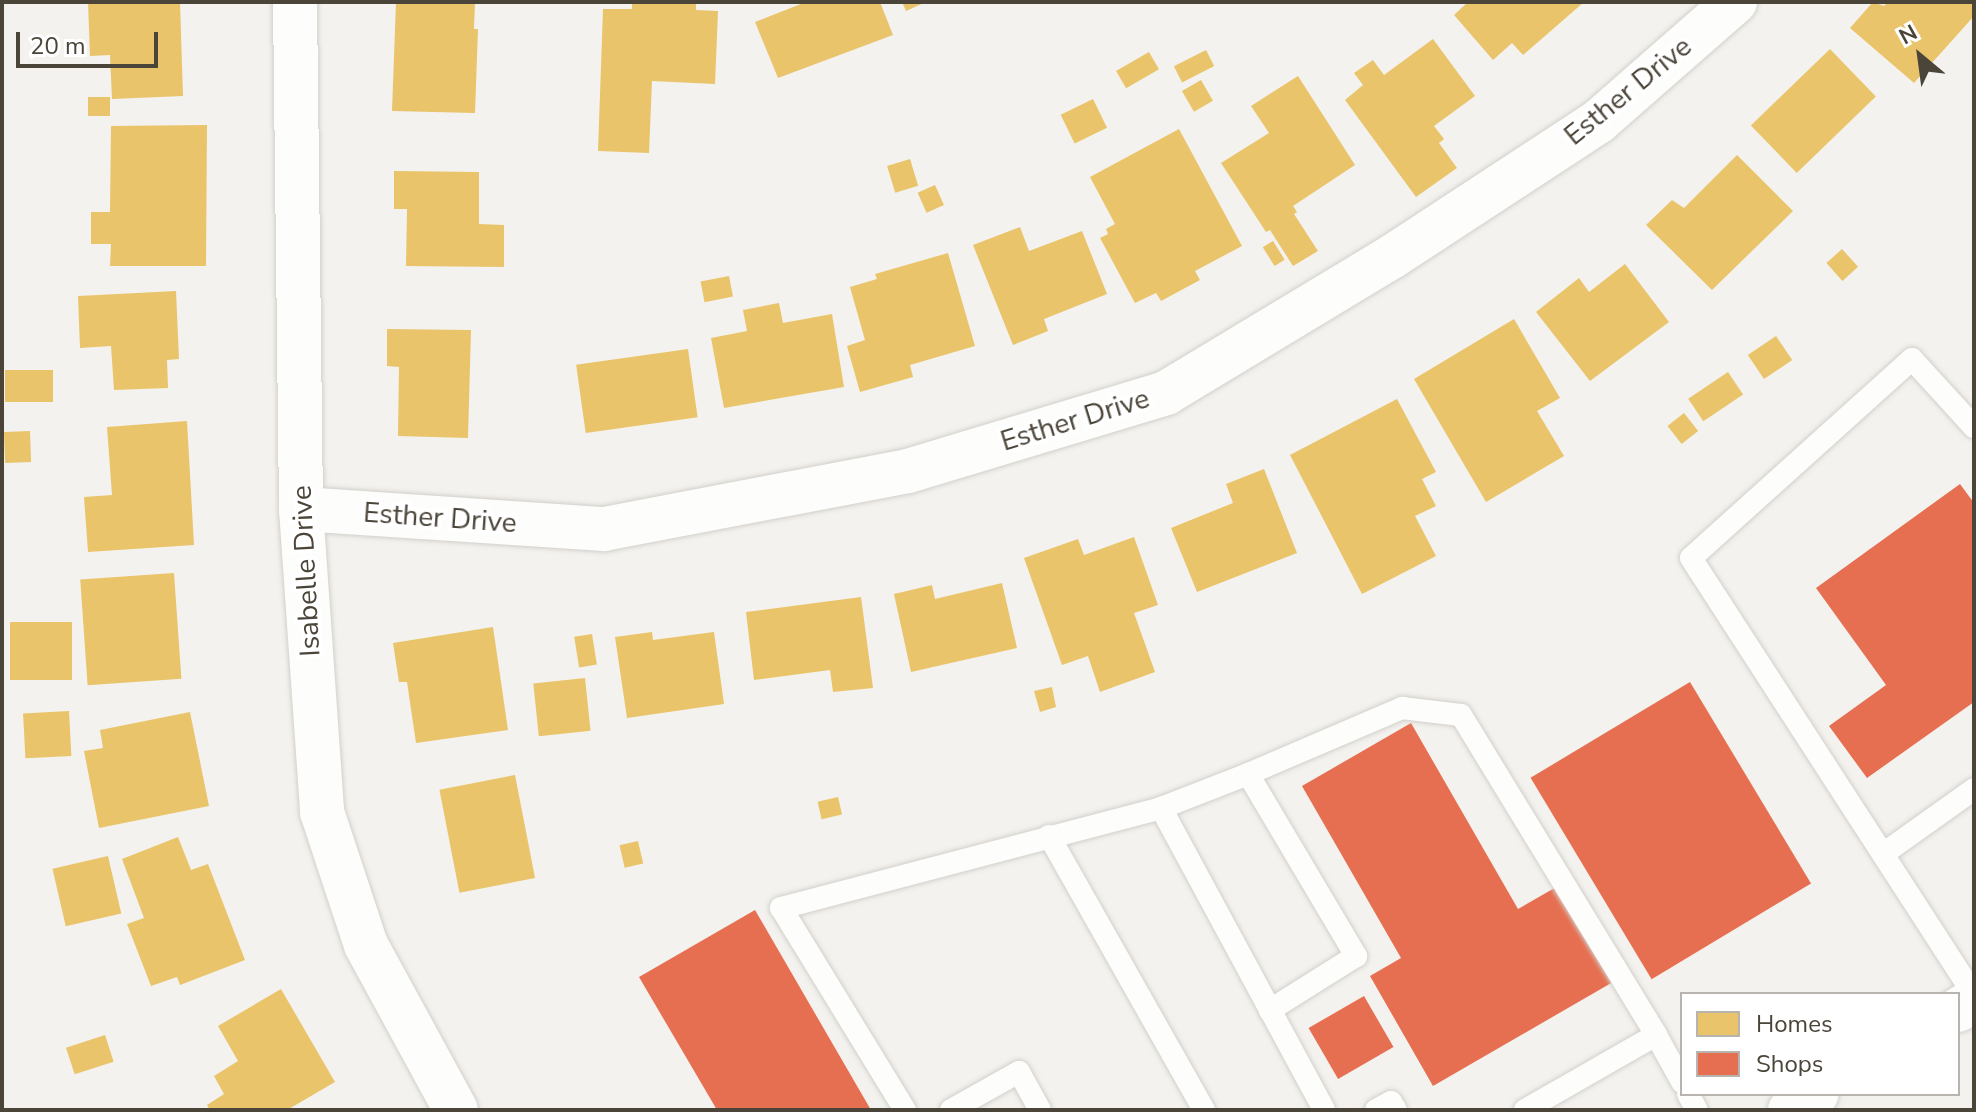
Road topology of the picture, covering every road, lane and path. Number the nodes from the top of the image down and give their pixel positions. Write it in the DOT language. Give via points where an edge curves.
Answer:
graph roads {
  1 [pos="295,2"];
  2 [pos="1735,2"];
  3 [pos="1974,427"];
  4 [pos="301,509"];
  5 [pos="1248,774"];
  6 [pos="1974,789"];
  7 [pos="1161,808"];
  8 [pos="1049,836"];
  9 [pos="1883,854"];
  10 [pos="1974,998"];
  11 [pos="1270,1010"];
  12 [pos="1656,1035"];
  13 [pos="1678,1076"];
  14 [pos="1814,1096"];
  15 [pos="456,1110"];
  16 [pos="905,1110"];
  17 [pos="951,1110"];
  18 [pos="1040,1110"];
  19 [pos="1204,1110"];
  20 [pos="1324,1110"];
  21 [pos="1376,1110"];
  22 [pos="1396,1110"];
  23 [pos="1525,1110"];
  24 [pos="1790,1110"];
  1 -- 4 [label="street, Isabelle Drive"];
  2 -- 4 [label="street, Esther Drive" via="1599,121 1393,256 1166,393 908,471 604,529"];
  3 -- 9 [label="lane" via="1912,359 1691,558"];
  4 -- 15 [label="street, Isabelle Drive" via="322,812 366,945"];
  5 -- 7 [label="lane"];
  5 -- 11 [label="lane" via="1356,956"];
  5 -- 12 [label="lane" via="1402,708 1461,715"];
  6 -- 9 [label="lane"];
  7 -- 8 [label="lane"];
  7 -- 11 [label="lane"];
  8 -- 16 [label="lane" via="781,908"];
  8 -- 19 [label="lane"];
  9 -- 10 [label="lane"];
  11 -- 20 [label="lane"];
  12 -- 13 [label="lane"];
  12 -- 23 [label="lane"];
  14 -- 24 [label="street"];
  17 -- 18 [label="lane" via="1019,1072"];
  21 -- 22 [label="lane" via="1391,1102"];
}
